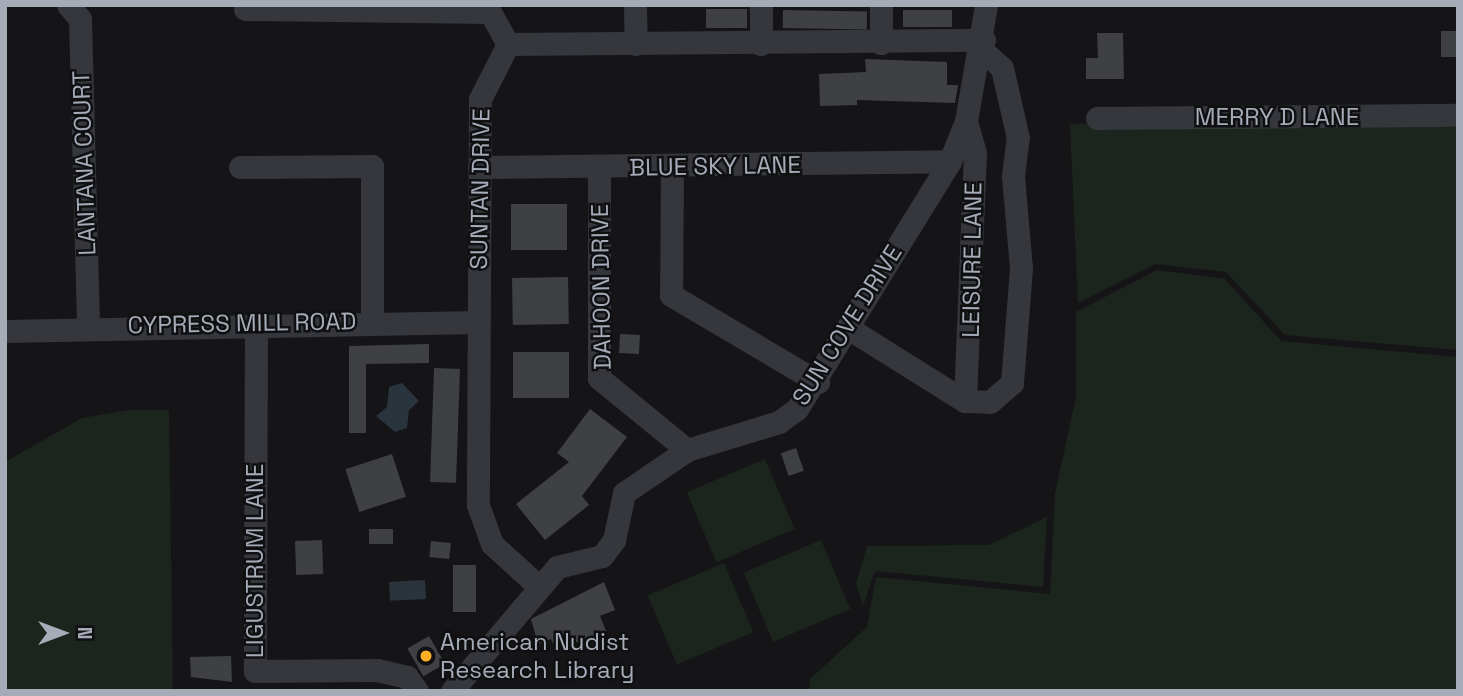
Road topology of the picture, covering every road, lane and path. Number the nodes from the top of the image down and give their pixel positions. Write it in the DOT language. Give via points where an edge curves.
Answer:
graph roads {
  1 [pos="68,5"];
  2 [pos="635,5"];
  3 [pos="761,5"];
  4 [pos="881,5"];
  5 [pos="986,5"];
  6 [pos="1003,5"];
  7 [pos="245,9"];
  8 [pos="881,43"];
  9 [pos="508,44"];
  10 [pos="636,44"];
  11 [pos="761,44"];
  12 [pos="982,44"];
  13 [pos="1458,115"];
  14 [pos="1097,118"];
  15 [pos="966,121"];
  16 [pos="950,161"];
  17 [pos="240,167"];
  18 [pos="479,167"];
  19 [pos="599,167"];
  20 [pos="672,167"];
  21 [pos="372,322"];
  22 [pos="478,322"];
  23 [pos="256,324"];
  24 [pos="88,325"];
  25 [pos="848,328"];
  26 [pos="5,331"];
  27 [pos="817,382"];
  28 [pos="965,401"];
  29 [pos="687,450"];
  30 [pos="537,585"];
  31 [pos="417,691"];
  32 [pos="452,691"];
  1 -- 24 [label="street, LANTANA COURT" via="80,19"];
  2 -- 10 [label="street"];
  3 -- 11 [label="street"];
  4 -- 8 [label="street"];
  5 -- 12 [label="street, SUN COVE DRIVE"];
  6 -- 12 [label="street, SUN COVE DRIVE"];
  7 -- 9 [label="street" via="491,12"];
  8 -- 11 [label="street"];
  8 -- 12 [label="street"];
  9 -- 10 [label="street"];
  9 -- 18 [label="street, SUNTAN DRIVE" via="480,99"];
  10 -- 11 [label="street"];
  12 -- 15 [label="street, SUN COVE DRIVE"];
  12 -- 28 [label="street" via="1002,68 1018,138 1013,176 1021,268 1012,383 990,402"];
  13 -- 14 [label="street, MERRY D LANE"];
  15 -- 16 [label="street, SUN COVE DRIVE"];
  15 -- 28 [label="street, LEISURE LANE" via="975,153"];
  16 -- 20 [label="street, BLUE SKY LANE"];
  16 -- 25 [label="street, SUN COVE DRIVE"];
  17 -- 21 [label="street" via="372,166"];
  18 -- 19 [label="street, BLUE SKY LANE"];
  18 -- 22 [label="street, SUNTAN DRIVE"];
  19 -- 20 [label="street, BLUE SKY LANE"];
  19 -- 29 [label="street, DAHOON DRIVE" via="599,378"];
  20 -- 27 [label="street" via="671,295"];
  21 -- 22 [label="street, CYPRESS MILL ROAD"];
  21 -- 23 [label="street, CYPRESS MILL ROAD"];
  22 -- 30 [label="street, SUNTAN DRIVE" via="478,505 492,544"];
  23 -- 24 [label="street, CYPRESS MILL ROAD"];
  23 -- 31 [label="street, LIGUSTRUM LANE" via="255,671 377,670 407,677"];
  24 -- 26 [label="street, CYPRESS MILL ROAD"];
  25 -- 27 [label="street, SUN COVE DRIVE"];
  25 -- 28 [label="street"];
  27 -- 29 [label="street, SUN COVE DRIVE" via="779,422"];
  29 -- 30 [label="street, SUN COVE DRIVE" via="624,492 614,540 602,556 557,567"];
  30 -- 32 [label="street, SUN COVE DRIVE"];
}
